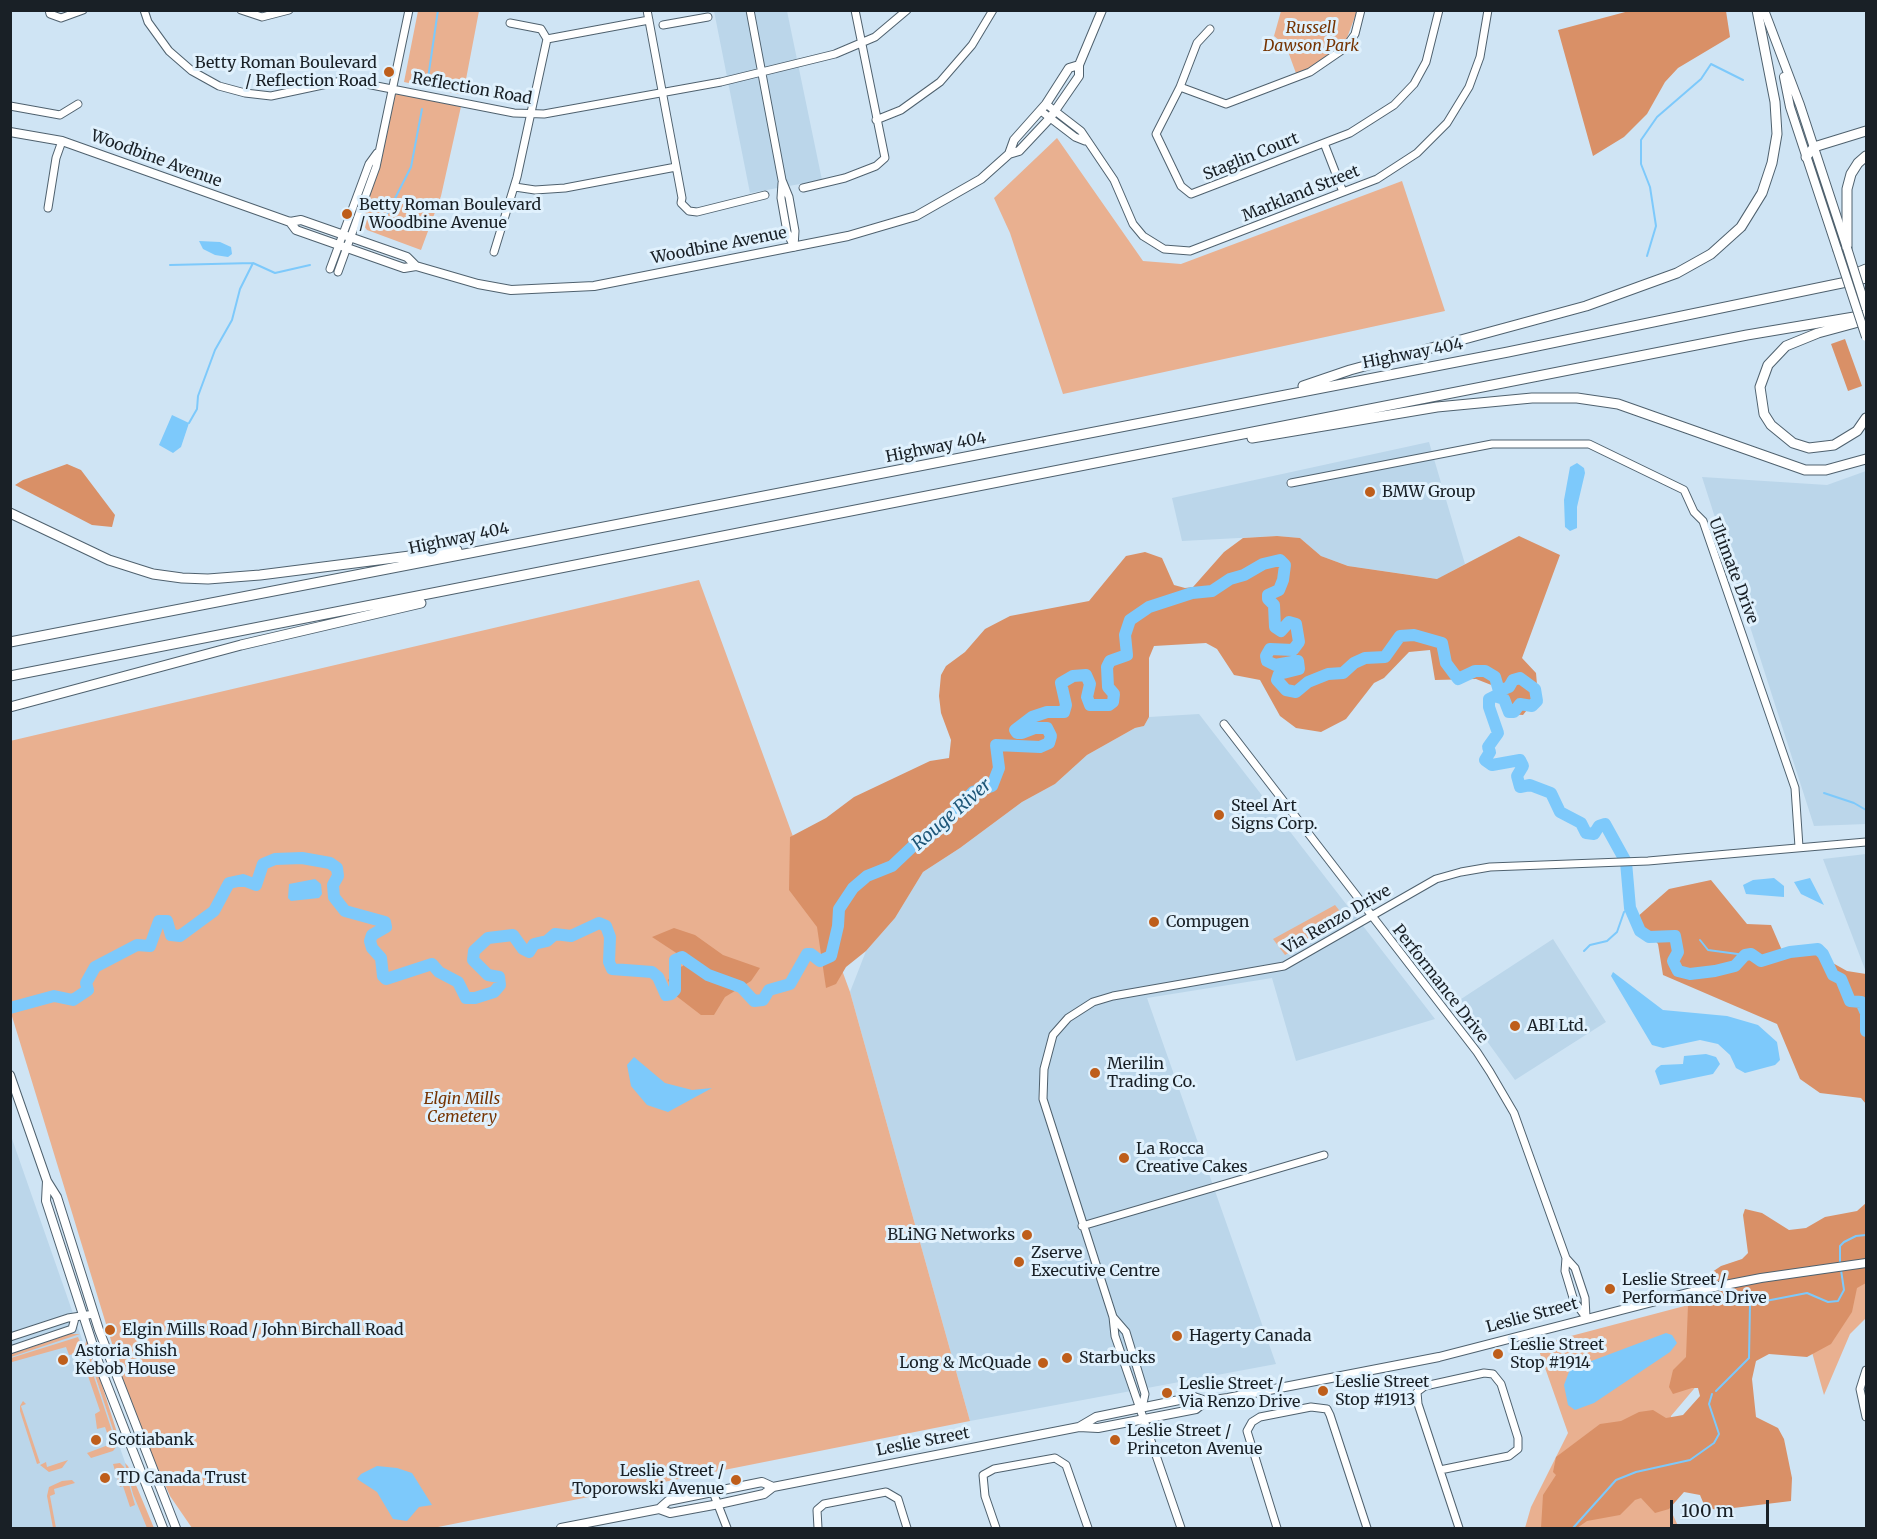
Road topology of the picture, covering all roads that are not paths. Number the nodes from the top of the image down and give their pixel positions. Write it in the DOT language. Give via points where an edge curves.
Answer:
graph roads {
  1 [pos="49,10"];
  2 [pos="83,10"];
  3 [pos="144,10"];
  4 [pos="241,10"];
  5 [pos="289,10"];
  6 [pos="409,10"];
  7 [pos="647,10"];
  8 [pos="750,10"];
  9 [pos="855,10"];
  10 [pos="907,10"];
  11 [pos="993,10"];
  12 [pos="1102,10"];
  13 [pos="1361,10"];
  14 [pos="1438,10"];
  15 [pos="1488,10"];
  16 [pos="1757,10"];
  17 [pos="1764,10"];
  18 [pos="708,17"];
  19 [pos="649,20"];
  20 [pos="510,23"];
  21 [pos="663,25"];
  22 [pos="1210,29"];
  23 [pos="547,39"];
  24 [pos="861,45"];
  25 [pos="1780,59"];
  26 [pos="1078,65"];
  27 [pos="761,72"];
  28 [pos="1180,87"];
  29 [pos="393,89"];
  30 [pos="663,94"];
  31 [pos="78,104"];
  32 [pos="10,106"];
  33 [pos="1043,108"];
  34 [pos="531,114"];
  35 [pos="1053,115"];
  36 [pos="876,120"];
  37 [pos="1866,131"];
  38 [pos="10,132"];
  39 [pos="62,141"];
  40 [pos="1324,143"];
  41 [pos="1814,147"];
  42 [pos="379,151"];
  43 [pos="1009,154"];
  44 [pos="1866,156"];
  45 [pos="1806,157"];
  46 [pos="676,167"];
  47 [pos="515,187"];
  48 [pos="803,188"];
  49 [pos="1343,192"];
  50 [pos="765,195"];
  51 [pos="48,208"];
  52 [pos="290,222"];
  53 [pos="342,235"];
  54 [pos="351,237"];
  55 [pos="338,245"];
  56 [pos="794,247"];
  57 [pos="348,249"];
  58 [pos="1842,249"];
  59 [pos="494,252"];
  60 [pos="416,266"];
  61 [pos="330,269"];
  62 [pos="1866,269"];
  63 [pos="338,272"];
  64 [pos="1866,278"];
  65 [pos="1831,284"];
  66 [pos="1866,308"];
  67 [pos="1866,315"];
  68 [pos="1866,320"];
  69 [pos="1866,337"];
  70 [pos="1270,398"];
  71 [pos="1866,418"];
  72 [pos="1166,449"];
  73 [pos="1866,459"];
  74 [pos="1291,483"];
  75 [pos="10,513"];
  76 [pos="501,545"];
  77 [pos="447,592"];
  78 [pos="10,642"];
  79 [pos="10,676"];
  80 [pos="10,707"];
  81 [pos="1224,724"];
  82 [pos="1866,842"];
  83 [pos="1799,847"];
  84 [pos="1371,917"];
  85 [pos="10,1075"];
  86 [pos="1324,1155"];
  87 [pos="47,1181"];
  88 [pos="1082,1226"];
  89 [pos="1566,1258"];
  90 [pos="1866,1263"];
  91 [pos="93,1314"];
  92 [pos="80,1317"];
  93 [pos="1113,1317"];
  94 [pos="1586,1317"];
  95 [pos="10,1337"];
  96 [pos="10,1350"];
  97 [pos="1866,1370"];
  98 [pos="1206,1401"];
  99 [pos="1142,1408"];
  100 [pos="1866,1417"];
  101 [pos="1145,1419"];
  102 [pos="1079,1427"];
  103 [pos="1440,1470"];
  104 [pos="773,1487"];
  105 [pos="713,1492"];
  106 [pos="718,1504"];
  107 [pos="659,1509"];
  108 [pos="163,1528"];
  109 [pos="176,1528"];
  110 [pos="561,1528"];
  111 [pos="727,1528"];
  112 [pos="818,1528"];
  113 [pos="907,1528"];
  114 [pos="996,1528"];
  115 [pos="1088,1528"];
  116 [pos="1181,1528"];
  117 [pos="1277,1528"];
  118 [pos="1367,1528"];
  119 [pos="1459,1528"];
  1 -- 2 [label="street" via="61,18"];
  3 -- 29 [label="street, Reflection Road" via="169,51 192,71 219,86 271,96 346,80"];
  4 -- 5 [label="street" via="262,17"];
  6 -- 29 [label="street"];
  7 -- 19 [label="street"];
  8 -- 27 [label="street"];
  9 -- 24 [label="street"];
  10 -- 24 [label="street, Reflection Road" via="895,23"];
  11 -- 36 [label="street" via="972,45 940,82 901,110"];
  12 -- 26 [label="main road, Woodbine Avenue"];
  13 -- 28 [label="street" via="1358,26 1345,48 1310,72 1226,104"];
  14 -- 40 [label="street, Staglin Court" via="1426,62 1408,91 1377,117"];
  15 -- 49 [label="street, Markland Street" via="1476,67 1464,97 1447,123 1402,165"];
  16 -- 70 [label="highway" via="1775,102 1777,134 1772,163 1762,193 1741,227 1711,254 1677,273 1586,306 1350,370"];
  17 -- 25 [label="main road"];
  18 -- 21 [label="street"];
  19 -- 23 [label="street"];
  19 -- 30 [label="street"];
  20 -- 23 [label="street" via="541,30"];
  22 -- 28 [label="street, Staglin Court" via="1197,43"];
  23 -- 34 [label="street"];
  24 -- 27 [label="street, Reflection Road"];
  24 -- 36 [label="street"];
  25 -- 41 [label="main road"];
  25 -- 45 [label="main road"];
  26 -- 33 [label="main road, Woodbine Avenue" via="1069,68"];
  26 -- 35 [label="main road, Woodbine Avenue" via="1079,76"];
  27 -- 30 [label="street, Reflection Road"];
  27 -- 56 [label="street" via="795,231"];
  28 -- 40 [label="street, Staglin Court" via="1156,134 1187,193 1195,194"];
  29 -- 34 [label="street, Reflection Road"];
  29 -- 42 [label="street"];
  30 -- 34 [label="street, Reflection Road" via="561,113"];
  30 -- 46 [label="street"];
  31 -- 32 [label="street" via="60,115"];
  33 -- 35 [label="street, Markland Street"];
  33 -- 43 [label="main road, Woodbine Avenue" via="1014,140"];
  34 -- 47 [label="street"];
  35 -- 43 [label="main road, Woodbine Avenue" via="1019,151"];
  35 -- 49 [label="street, Markland Street" via="1085,141 1114,180 1136,229 1150,242 1170,250 1196,250"];
  36 -- 48 [label="street" via="885,158 876,166 845,178"];
  37 -- 41 [label="highway"];
  38 -- 39 [label="main road, Woodbine Avenue"];
  39 -- 51 [label="street"];
  39 -- 52 [label="main road, Woodbine Avenue"];
  40 -- 49 [label="street"];
  41 -- 45 [label="highway"];
  41 -- 58 [label="main road"];
  42 -- 53 [label="street" via="369,164"];
  42 -- 54 [label="street"];
  43 -- 56 [label="main road, Woodbine Avenue" via="981,179 916,216"];
  44 -- 58 [label="highway" via="1851,174 1847,189"];
  45 -- 58 [label="main road"];
  46 -- 47 [label="street" via="565,188"];
  46 -- 50 [label="street" via="681,203 689,211"];
  47 -- 59 [label="street"];
  52 -- 53 [label="main road, Woodbine Avenue" via="302,220"];
  52 -- 55 [label="main road, Woodbine Avenue" via="296,230"];
  53 -- 54 [label="main road, Woodbine Avenue"];
  53 -- 55 [label="street"];
  54 -- 57 [label="street"];
  54 -- 60 [label="main road, Woodbine Avenue" via="407,257"];
  55 -- 57 [label="main road, Woodbine Avenue"];
  55 -- 61 [label="street"];
  56 -- 60 [label="main road, Woodbine Avenue" via="594,286 550,290 511,290"];
  57 -- 60 [label="main road, Woodbine Avenue" via="404,268"];
  57 -- 63 [label="street"];
  58 -- 66 [label="main road, bridge"];
  58 -- 69 [label="main road, bridge"];
  62 -- 65 [label="highway"];
  64 -- 65 [label="highway, Highway 404"];
  65 -- 70 [label="highway, Highway 404"];
  67 -- 72 [label="highway"];
  68 -- 71 [label="highway" via="1786,346 1768,364 1761,387 1764,414 1771,425 1793,443 1809,448 1834,445 1857,431"];
  70 -- 76 [label="highway, Highway 404"];
  72 -- 73 [label="highway" via="1437,407 1577,398 1618,404 1805,470 1826,470"];
  72 -- 77 [label="highway"];
  74 -- 83 [label="street, Ultimate Drive" via="1492,444 1589,444 1684,490 1703,521 1795,788"];
  75 -- 76 [label="highway" via="109,560 153,574 208,579"];
  76 -- 78 [label="highway, Highway 404"];
  77 -- 79 [label="highway"];
  77 -- 80 [label="highway" via="434,600 241,645"];
  81 -- 84 [label="street, Performance Drive"];
  82 -- 83 [label="street, Via Renzo Drive"];
  83 -- 84 [label="street, Via Renzo Drive" via="1648,861 1490,867 1436,879"];
  84 -- 88 [label="street, Via Renzo Drive" via="1284,966 1113,996 1093,1002 1068,1018 1053,1035 1044,1069 1044,1100"];
  84 -- 89 [label="street, Performance Drive" via="1477,1052 1514,1113"];
  85 -- 87 [label="main road"];
  86 -- 88 [label="street"];
  87 -- 91 [label="main road" via="57,1197"];
  87 -- 92 [label="main road" via="46,1201"];
  88 -- 93 [label="street, Via Renzo Drive"];
  89 -- 94 [label="street, Performance Drive" via="1575,1268 1585,1298"];
  89 -- 94 [label="street, Performance Drive" via="1565,1271 1574,1301"];
  90 -- 94 [label="main road, Leslie Street" via="1699,1290"];
  91 -- 92 [label="street"];
  91 -- 109 [label="main road"];
  92 -- 95 [label="street"];
  92 -- 96 [label="street" via="72,1329"];
  92 -- 108 [label="main road"];
  93 -- 99 [label="street, Via Renzo Drive" via="1115,1336"];
  93 -- 99 [label="street, Via Renzo Drive" via="1125,1332 1145,1394"];
  94 -- 98 [label="main road, Leslie Street" via="1439,1357"];
  97 -- 100 [label="street" via="1860,1389"];
  98 -- 99 [label="main road, Leslie Street" via="1194,1398"];
  98 -- 101 [label="main road, Leslie Street" via="1196,1409"];
  99 -- 101 [label="street"];
  99 -- 102 [label="main road, Leslie Street" via="1096,1417"];
  101 -- 102 [label="main road, Leslie Street" via="1098,1428"];
  101 -- 116 [label="street"];
  102 -- 104 [label="main road, Leslie Street"];
  103 -- 103 [label="street" via="1509,1456 1518,1449 1501,1384 1493,1374 1425,1386 1417,1392"];
  103 -- 119 [label="street"];
  104 -- 105 [label="main road, Leslie Street" via="762,1482"];
  104 -- 106 [label="main road, Leslie Street" via="764,1494"];
  105 -- 106 [label="street"];
  105 -- 107 [label="main road, Leslie Street" via="668,1501"];
  106 -- 107 [label="main road, Leslie Street" via="670,1513"];
  106 -- 111 [label="street"];
  107 -- 110 [label="main road, Leslie Street"];
  112 -- 113 [label="street" via="817,1510 824,1504 886,1492 897,1499"];
  114 -- 115 [label="street" via="985,1496 983,1475 994,1469 1055,1458 1066,1465"];
  117 -- 118 [label="street" via="1247,1431 1260,1417 1322,1407 1330,1415"];
}
